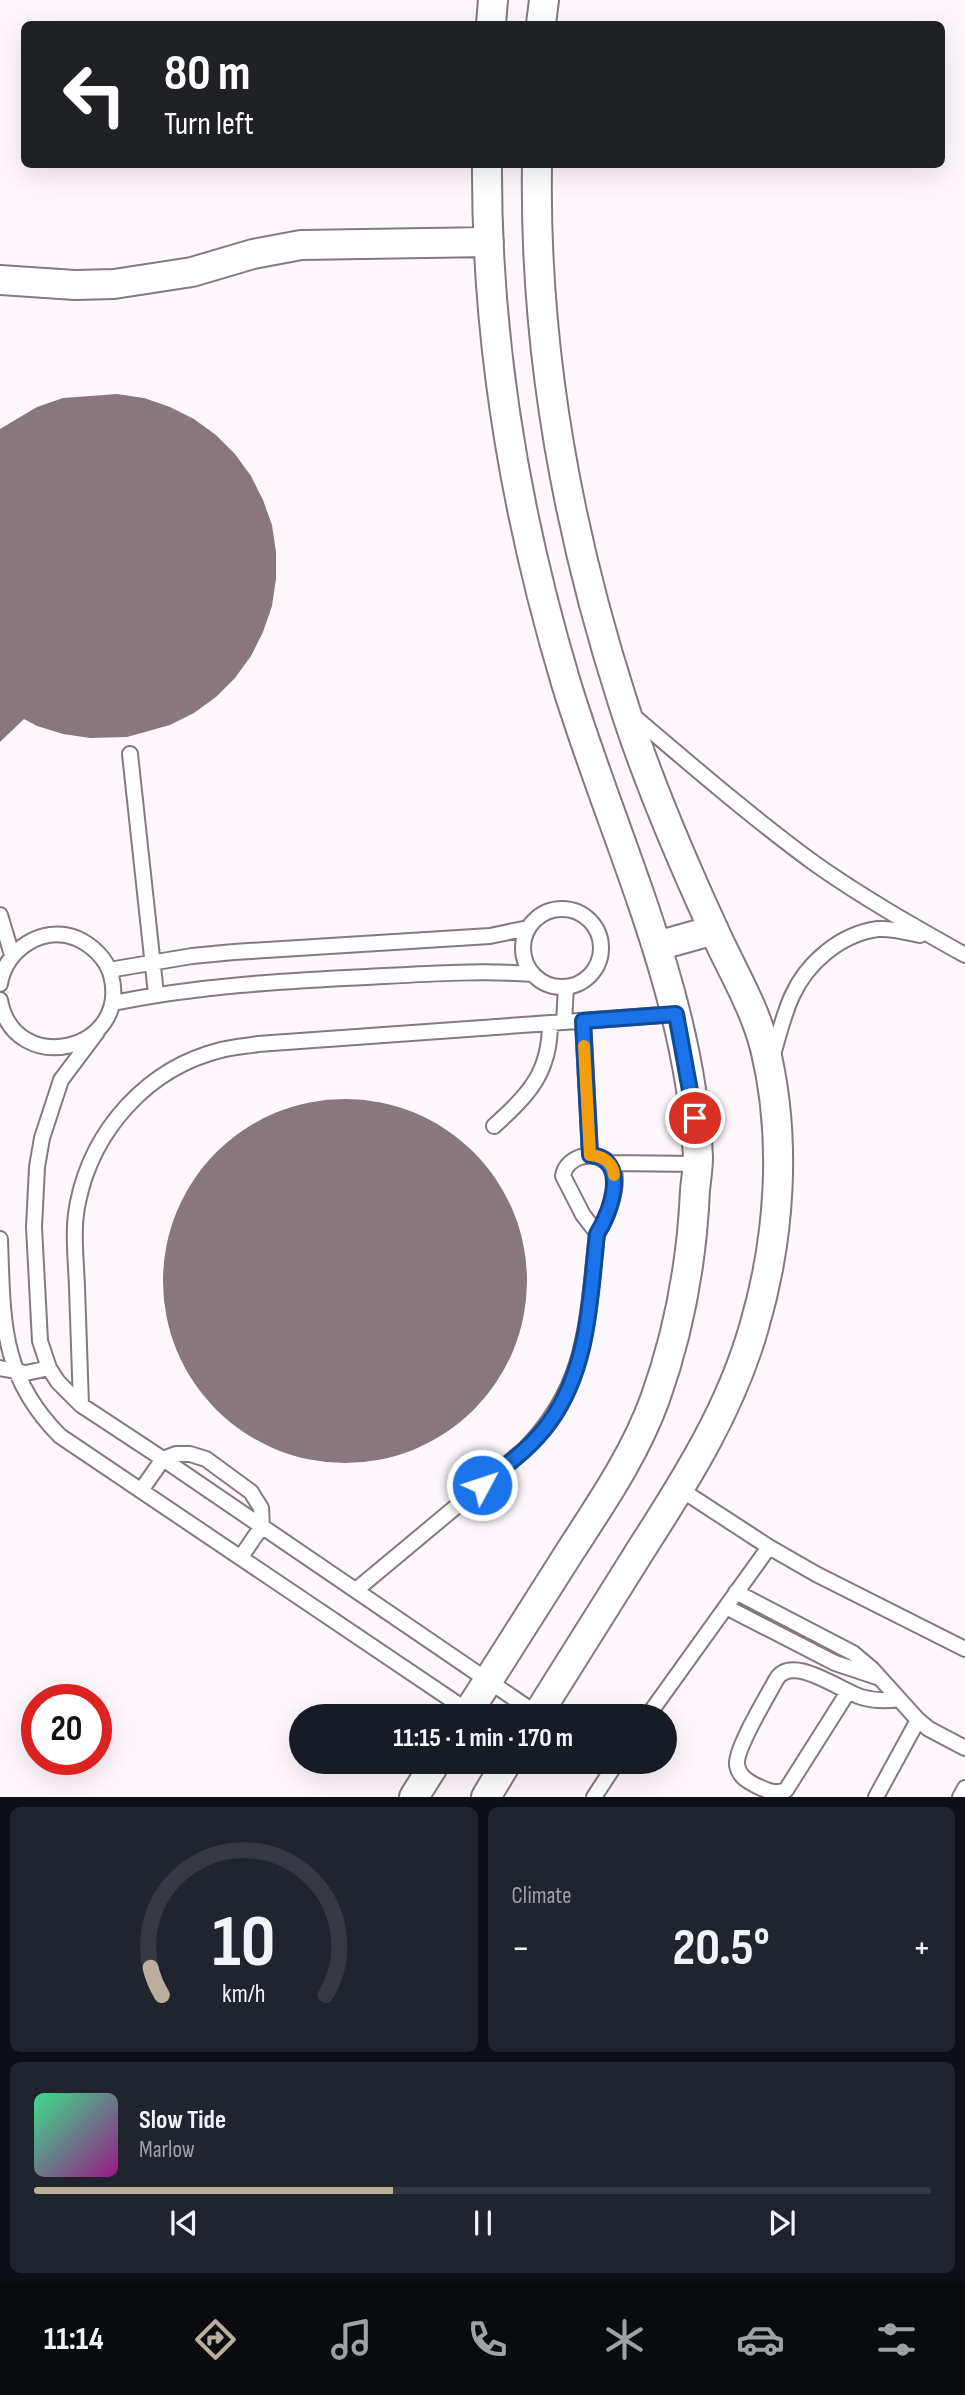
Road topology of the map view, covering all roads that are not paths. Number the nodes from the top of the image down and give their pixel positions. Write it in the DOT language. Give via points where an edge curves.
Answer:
graph roads {
  1 [pos="493,0"];
  2 [pos="544,0"];
  3 [pos="491,21"];
  4 [pos="541,21"];
  5 [pos="487,168"];
  6 [pos="537,168"];
  7 [pos="489,242"];
  8 [pos="0,280"];
  9 [pos="624,708"];
  10 [pos="130,754"];
  11 [pos="0,915"];
  12 [pos="528,928"];
  13 [pos="714,930"];
  14 [pos="935,939"];
  15 [pos="657,946"];
  16 [pos="12,955"];
  17 [pos="965,955"];
  18 [pos="153,962"];
  19 [pos="109,970"];
  20 [pos="533,974"];
  21 [pos="0,984"];
  22 [pos="566,987"];
  23 [pos="156,994"];
  24 [pos="0,1000"];
  25 [pos="113,1003"];
  26 [pos="1,1005"];
  27 [pos="0,1010"];
  28 [pos="676,1014"];
  29 [pos="583,1021"];
  30 [pos="557,1022"];
  31 [pos="97,1032"];
  32 [pos="769,1069"];
  33 [pos="494,1126"];
  34 [pos="590,1155"];
  35 [pos="610,1163"];
  36 [pos="698,1164"];
  37 [pos="597,1234"];
  38 [pos="0,1239"];
  39 [pos="50,1368"];
  40 [pos="7,1370"];
  41 [pos="81,1405"];
  42 [pos="163,1458"];
  43 [pos="142,1489"];
  44 [pos="680,1489"];
  45 [pos="262,1526"];
  46 [pos="769,1547"];
  47 [pos="241,1557"];
  48 [pos="356,1590"];
  49 [pos="736,1592"];
  50 [pos="726,1606"];
  51 [pos="965,1649"];
  52 [pos="881,1679"];
  53 [pos="488,1681"];
  54 [pos="848,1692"];
  55 [pos="900,1699"];
  56 [pos="454,1704"];
  57 [pos="476,1704"];
  58 [pos="520,1704"];
  59 [pos="544,1704"];
  60 [pos="656,1704"];
  61 [pos="918,1720"];
  62 [pos="965,1748"];
  63 [pos="428,1774"];
  64 [pos="500,1774"];
  65 [pos="609,1774"];
  66 [pos="965,1787"];
  67 [pos="414,1797"];
  68 [pos="486,1797"];
  69 [pos="594,1797"];
  70 [pos="876,1797"];
  71 [pos="960,1797"];
  1 -- 3 [label="street"];
  2 -- 4 [label="street"];
  5 -- 7 [label="street"];
  6 -- 9 [label="street" via="539,267 554,415 582,562"];
  7 -- 8 [label="street" via="300,245 192,272 114,284"];
  7 -- 15 [label="street" via="509,434 544,603 567,686"];
  9 -- 13 [label="street"];
  9 -- 14 [label="lane" via="766,827 865,898"];
  10 -- 18 [label="lane"];
  11 -- 16 [label="lane"];
  12 -- 18 [label="lane" via="490,936 234,952"];
  12 -- 20 [label="lane" via="523,952"];
  12 -- 22 [label="lane" via="546,912 570,909 582,914 598,932 601,956 596,967 578,984"];
  13 -- 15 [label="street"];
  13 -- 32 [label="street" via="753,1013"];
  14 -- 17 [label="lane"];
  14 -- 32 [label="lane" via="878,929 826,953 791,997"];
  15 -- 28 [label="street"];
  16 -- 19 [label="lane" via="40,937 57,934 88,944"];
  16 -- 21 [label="lane"];
  18 -- 19 [label="lane"];
  18 -- 23 [label="lane"];
  19 -- 25 [label="lane"];
  20 -- 22 [label="lane" via="542,982"];
  20 -- 23 [label="lane" via="452,972 278,981"];
  22 -- 30 [label="lane"];
  23 -- 25 [label="lane"];
  24 -- 26 [label="lane"];
  25 -- 31 [label="lane"];
  26 -- 27 [label="lane"];
  26 -- 31 [label="lane" via="18,1034 49,1048 83,1042"];
  28 -- 29 [label="lane"];
  28 -- 36 [label="street" via="695,1118"];
  29 -- 30 [label="lane"];
  29 -- 34 [label="lane"];
  30 -- 33 [label="lane" via="536,1082"];
  30 -- 41 [label="lane" via="233,1048 186,1062 154,1081 127,1105 104,1135 88,1167 78,1203 75,1240"];
  31 -- 39 [label="lane" via="61,1080 37,1167 34,1227 40,1341"];
  32 -- 44 [label="street" via="777,1179 764,1288 737,1379"];
  34 -- 35 [label="lane"];
  34 -- 37 [label="lane" via="569,1162 564,1176"];
  35 -- 36 [label="lane"];
  35 -- 37 [label="lane" via="614,1179 610,1207"];
  36 -- 53 [label="street" via="686,1279 675,1335 654,1401 613,1484"];
  37 -- 48 [label="lane" via="579,1362 548,1424 524,1450"];
  38 -- 40 [label="lane"];
  39 -- 40 [label="lane" via="26,1373"];
  39 -- 41 [label="lane"];
  40 -- 43 [label="lane" via="60,1436"];
  41 -- 42 [label="lane"];
  42 -- 43 [label="lane"];
  42 -- 45 [label="lane"];
  42 -- 45 [label="lane" via="190,1454 206,1458 257,1499"];
  43 -- 47 [label="lane"];
  44 -- 46 [label="lane"];
  44 -- 59 [label="street"];
  45 -- 47 [label="lane"];
  45 -- 48 [label="lane"];
  46 -- 49 [label="lane"];
  46 -- 51 [label="lane"];
  47 -- 56 [label="lane"];
  48 -- 53 [label="lane"];
  49 -- 50 [label="lane"];
  49 -- 52 [label="lane" via="842,1646"];
  50 -- 52 [label="lane" via="835,1663"];
  50 -- 60 [label="lane"];
  52 -- 55 [label="lane"];
  53 -- 57 [label="street"];
  53 -- 58 [label="lane"];
  54 -- 54 [label="lane" via="801,1670 783,1671 740,1749 740,1773 767,1791 786,1790"];
  54 -- 55 [label="lane" via="873,1700"];
  55 -- 61 [label="lane"];
  61 -- 62 [label="lane"];
  61 -- 70 [label="lane"];
  63 -- 67 [label="street"];
  64 -- 68 [label="street"];
  65 -- 69 [label="lane"];
  66 -- 71 [label="lane"];
}
